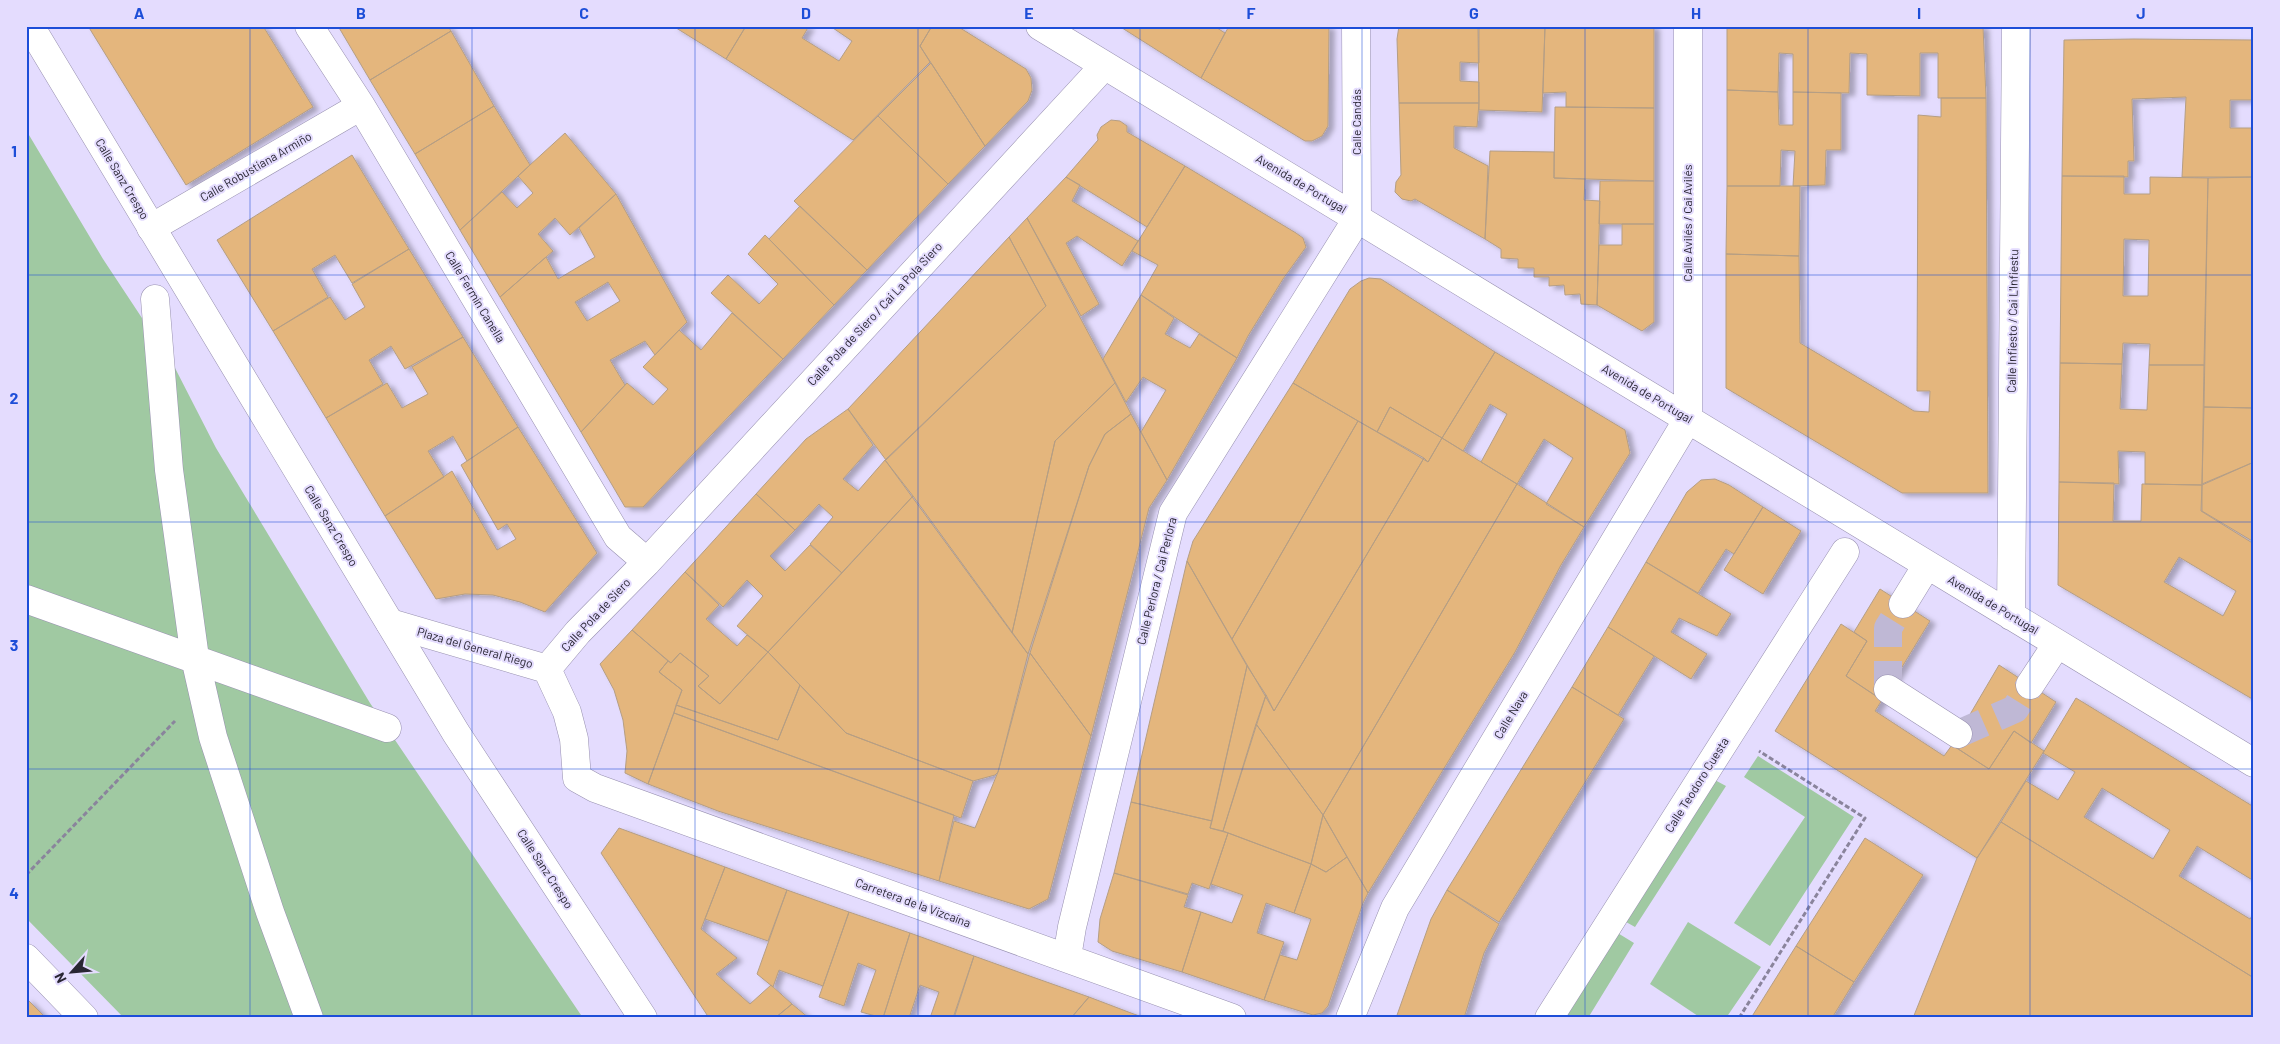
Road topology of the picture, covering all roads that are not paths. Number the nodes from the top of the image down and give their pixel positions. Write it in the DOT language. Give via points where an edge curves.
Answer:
graph roads {
  1 [pos="30,26"];
  2 [pos="309,26"];
  3 [pos="1040,26"];
  4 [pos="1356,26"];
  5 [pos="1688,26"];
  6 [pos="2016,26"];
  7 [pos="1104,66"];
  8 [pos="361,106"];
  9 [pos="1357,219"];
  10 [pos="151,228"];
  11 [pos="155,299"];
  12 [pos="1688,419"];
  13 [pos="1845,552"];
  14 [pos="646,562"];
  15 [pos="1927,565"];
  16 [pos="26,599"];
  17 [pos="1903,604"];
  18 [pos="2011,616"];
  19 [pos="390,623"];
  20 [pos="2056,644"];
  21 [pos="195,658"];
  22 [pos="547,669"];
  23 [pos="2030,685"];
  24 [pos="1888,689"];
  25 [pos="387,728"];
  26 [pos="1958,734"];
  27 [pos="2254,763"];
  28 [pos="595,788"];
  29 [pos="1067,957"];
  30 [pos="26,958"];
  31 [pos="84,1018"];
  32 [pos="309,1018"];
  33 [pos="643,1018"];
  34 [pos="1232,1018"];
  35 [pos="1350,1018"];
  36 [pos="1548,1018"];
  1 -- 10 [label="street, Calle Sanz Crespo"];
  2 -- 8 [label="street, Calle Fermín Canella"];
  3 -- 7 [label="street, Avenida de Portugal"];
  4 -- 9 [label="street, Calle Candás"];
  5 -- 12 [label="street, Calle Avilés / Cai Avilés"];
  6 -- 18 [label="street, Calle Infiesto / Cai L'Infiestu"];
  7 -- 9 [label="street, Avenida de Portugal"];
  7 -- 14 [label="street, Calle Pola de Siero / Cai La Pola Siero"];
  8 -- 10 [label="street, Calle Robustiana Armiño"];
  8 -- 14 [label="street, Calle Fermín Canella" via="618,537"];
  9 -- 12 [label="street, Avenida de Portugal"];
  9 -- 29 [label="street, Calle Perlora / Cai Perlora" via="1173,513"];
  10 -- 19 [label="street, Calle Sanz Crespo"];
  11 -- 21 [label="street" via="169,470"];
  12 -- 15 [label="street, Avenida de Portugal"];
  12 -- 35 [label="street, Calle Nava" via="1395,908"];
  13 -- 36 [label="street, Calle Teodoro Cuesta"];
  14 -- 22 [label="street, Calle Pola de Siero"];
  15 -- 17 [label="street"];
  15 -- 18 [label="street, Avenida de Portugal"];
  16 -- 21 [label="street"];
  18 -- 20 [label="street, Avenida de Portugal"];
  19 -- 22 [label="street, Plaza del General Riego"];
  19 -- 33 [label="street, Calle Sanz Crespo" via="456,733"];
  20 -- 23 [label="street"];
  20 -- 27 [label="street, Avenida de Portugal"];
  21 -- 25 [label="street"];
  21 -- 32 [label="street" via="213,736 270,912"];
  22 -- 28 [label="street, Plaza del General Riego" via="567,712 574,739 576,778"];
  24 -- 26 [label="street"];
  28 -- 29 [label="street, Carretera de la Vizcaína"];
  29 -- 34 [label="street, Carretera de la Vizcaína"];
  30 -- 31 [label="street"];
}
